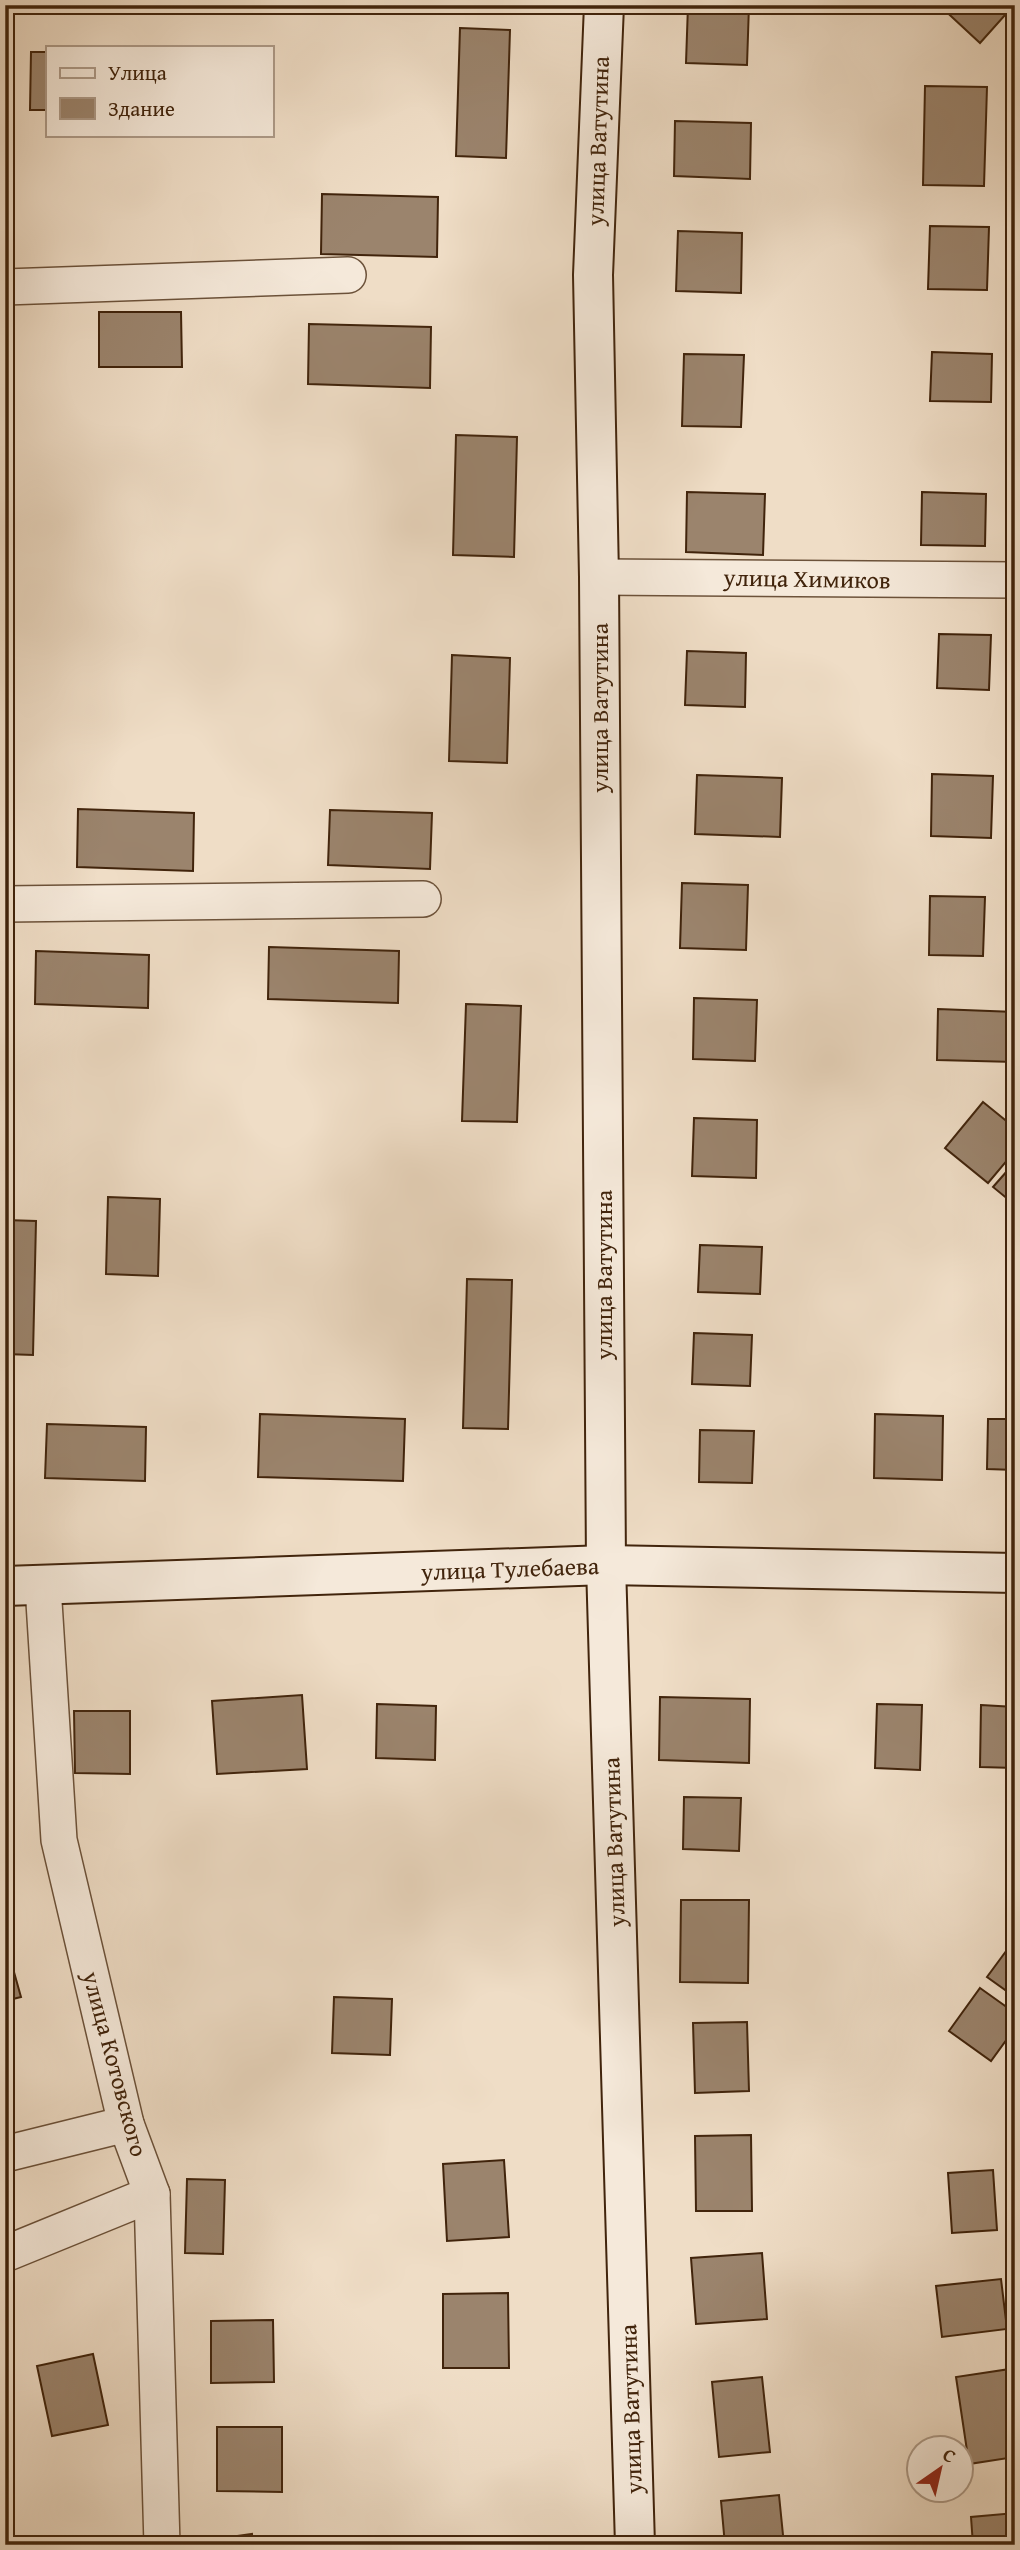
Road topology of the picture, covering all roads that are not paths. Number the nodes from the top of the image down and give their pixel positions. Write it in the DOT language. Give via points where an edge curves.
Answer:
graph roads {
  1 [pos="604,5"];
  2 [pos="348,275"];
  3 [pos="5,287"];
  4 [pos="599,577"];
  5 [pos="1015,580"];
  6 [pos="423,899"];
  7 [pos="5,904"];
  8 [pos="606,1565"];
  9 [pos="1015,1573"];
  10 [pos="5,1586"];
  11 [pos="43,1586"];
  12 [pos="126,2124"];
  13 [pos="5,2154"];
  14 [pos="152,2194"];
  15 [pos="5,2254"];
  16 [pos="162,2545"];
  17 [pos="635,2545"];
  1 -- 4 [label="street, улица Ватутина" via="593,275"];
  2 -- 3 [label="street"];
  4 -- 5 [label="street, улица Химиков"];
  4 -- 8 [label="street, улица Ватутина"];
  6 -- 7 [label="street"];
  8 -- 9 [label="street, улица Тулебаева"];
  8 -- 11 [label="street, улица Тулебаева"];
  8 -- 17 [label="street, улица Ватутина"];
  10 -- 11 [label="street, улица Тулебаева"];
  11 -- 12 [label="street, улица Котовского" via="59,1840"];
  12 -- 13 [label="street"];
  12 -- 14 [label="street, улица Котовского"];
  14 -- 15 [label="street"];
  14 -- 16 [label="street, улица Котовского"];
}
